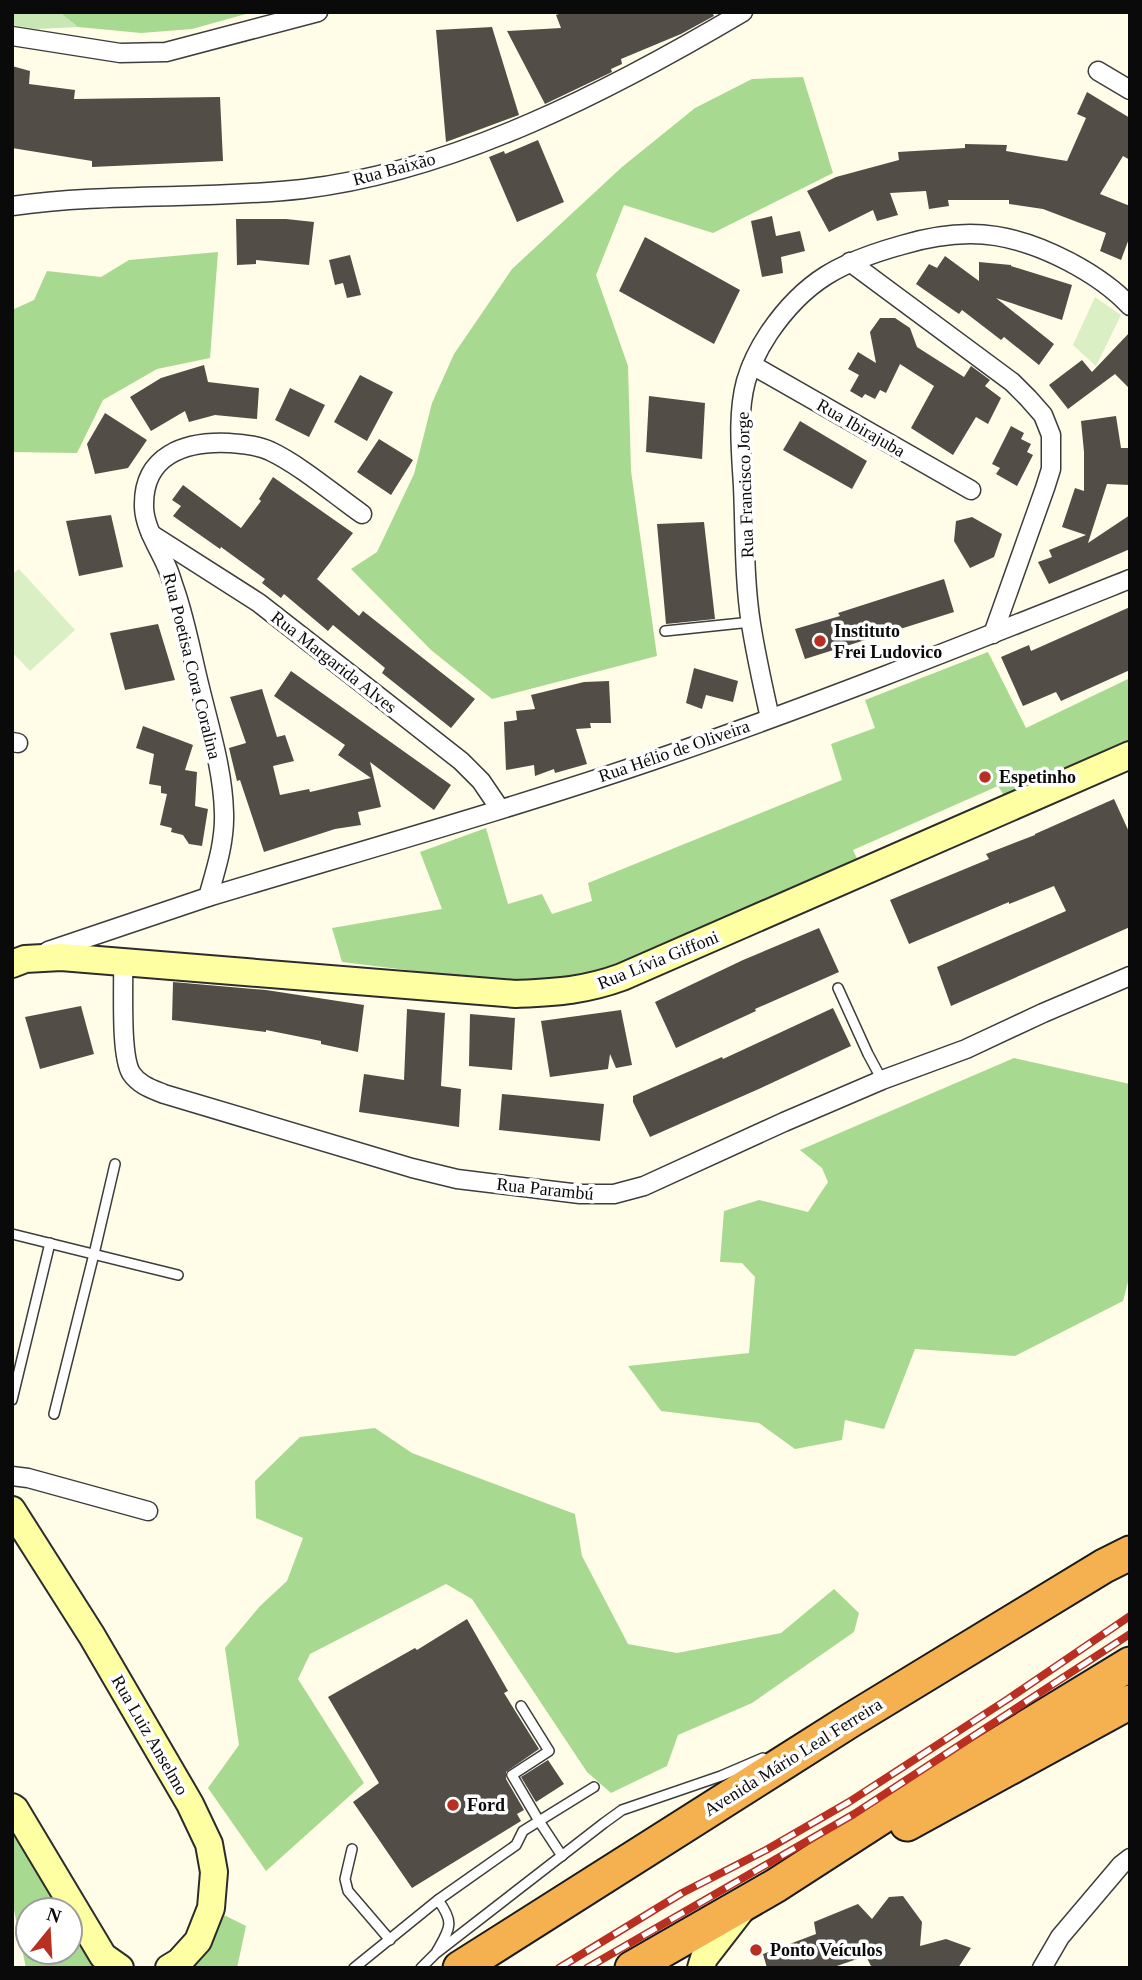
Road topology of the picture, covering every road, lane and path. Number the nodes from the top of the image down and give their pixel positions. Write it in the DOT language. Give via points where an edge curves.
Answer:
graph roads {
  1 [pos="318,12"];
  2 [pos="743,12"];
  3 [pos="12,36"];
  4 [pos="1098,71"];
  5 [pos="1130,90"];
  6 [pos="12,206"];
  7 [pos="850,262"];
  8 [pos="1130,306"];
  9 [pos="752,365"];
  10 [pos="971,490"];
  11 [pos="362,514"];
  12 [pos="151,534"];
  13 [pos="1130,579"];
  14 [pos="751,622"];
  15 [pos="665,631"];
  16 [pos="993,634"];
  17 [pos="769,718"];
  18 [pos="1130,755"];
  19 [pos="500,809"];
  20 [pos="208,897"];
  21 [pos="18,962"];
  22 [pos="123,962"];
  23 [pos="1130,976"];
  24 [pos="838,988"];
  25 [pos="882,1080"];
  26 [pos="115,1164"];
  27 [pos="12,1234"];
  28 [pos="50,1243"];
  29 [pos="94,1254"];
  30 [pos="178,1275"];
  31 [pos="12,1400"];
  32 [pos="54,1414"];
  33 [pos="12,1476"];
  34 [pos="12,1510"];
  35 [pos="148,1511"];
  36 [pos="1130,1546"];
  37 [pos="1117,1560"];
  38 [pos="1130,1664"];
  39 [pos="1130,1702"];
  40 [pos="521,1706"];
  41 [pos="851,1720"];
  42 [pos="792,1745"];
  43 [pos="768,1756"];
  44 [pos="594,1787"];
  45 [pos="12,1807"];
  46 [pos="539,1821"];
  47 [pos="352,1849"];
  48 [pos="562,1856"];
  49 [pos="1130,1858"];
  50 [pos="775,1886"];
  51 [pos="438,1900"];
  52 [pos="747,1903"];
  53 [pos="390,1940"];
  54 [pos="448,1961"];
  55 [pos="120,1968"];
  56 [pos="169,1968"];
  57 [pos="354,1968"];
  58 [pos="421,1968"];
  59 [pos="632,1968"];
  60 [pos="701,1968"];
  61 [pos="1042,1968"];
  1 -- 3 [label="street" via="166,52 120,53"];
  2 -- 6 [label="street, Rua Baixão" via="641,70 518,128 397,171 304,189"];
  4 -- 5 [label="street"];
  7 -- 8 [label="street, Rua Francisco Jorge" via="932,237 996,236 1077,266"];
  7 -- 9 [label="street, Rua Francisco Jorge" via="812,283 795,300"];
  7 -- 16 [label="street" via="1012,382 1043,415 1051,435 1051,469"];
  9 -- 10 [label="street, Rua Ibirajuba"];
  9 -- 14 [label="street, Rua Francisco Jorge" via="741,429"];
  11 -- 12 [label="street, Rua Poetisa Cora Coralina" via="269,450 208,442 180,448 151,473 144,510"];
  12 -- 19 [label="street, Rua Margarida Alves" via="259,603 461,761"];
  12 -- 20 [label="street, Rua Poetisa Cora Coralina" via="179,601 222,790 222,845"];
  13 -- 16 [label="street, Rua Hélio de Oliveira"];
  14 -- 15 [label="lane"];
  14 -- 17 [label="street, Rua Francisco Jorge"];
  16 -- 17 [label="street, Rua Hélio de Oliveira"];
  17 -- 19 [label="street, Rua Hélio de Oliveira"];
  18 -- 22 [label="street, Rua Lívia Giffoni" via="622,977 572,992 516,995"];
  19 -- 20 [label="street, Rua Hélio de Oliveira"];
  20 -- 21 [label="street"];
  21 -- 22 [label="street, Rua Lívia Giffoni" via="61,957"];
  22 -- 25 [label="street, Rua Parambú" via="125,1053 131,1073 145,1087 457,1179 614,1194 644,1186"];
  23 -- 25 [label="street, Rua Parambú" via="966,1049"];
  24 -- 25 [label="lane"];
  26 -- 29 [label="lane"];
  27 -- 28 [label="lane"];
  28 -- 29 [label="lane"];
  28 -- 31 [label="lane"];
  29 -- 30 [label="lane"];
  29 -- 32 [label="lane"];
  33 -- 35 [label="street"];
  34 -- 56 [label="street, Rua Luiz Anselmo" via="92,1636 209,1844 214,1872 211,1908 198,1941"];
  36 -- 37 [label="street"];
  37 -- 41 [label="highway, Avenida Mário Leal Ferreira"];
  38 -- 50 [label="highway"];
  39 -- 50 [label="highway" via="925,1815"];
  40 -- 46 [label="lane" via="549,1752 512,1775"];
  41 -- 42 [label="lane"];
  41 -- 54 [label="highway, Avenida Mário Leal Ferreira"];
  43 -- 48 [label="lane" via="622,1810"];
  44 -- 46 [label="lane"];
  45 -- 55 [label="street" via="103,1956"];
  46 -- 48 [label="lane"];
  46 -- 51 [label="lane" via="523,1831 516,1845"];
  47 -- 53 [label="lane" via="345,1879 348,1891"];
  48 -- 54 [label="lane"];
  49 -- 61 [label="street" via="1060,1937"];
  50 -- 52 [label="highway"];
  51 -- 53 [label="lane"];
  51 -- 54 [label="lane" via="450,1921"];
  52 -- 59 [label="highway"];
  52 -- 60 [label="street"];
  53 -- 57 [label="lane"];
  54 -- 58 [label="lane"];
}
